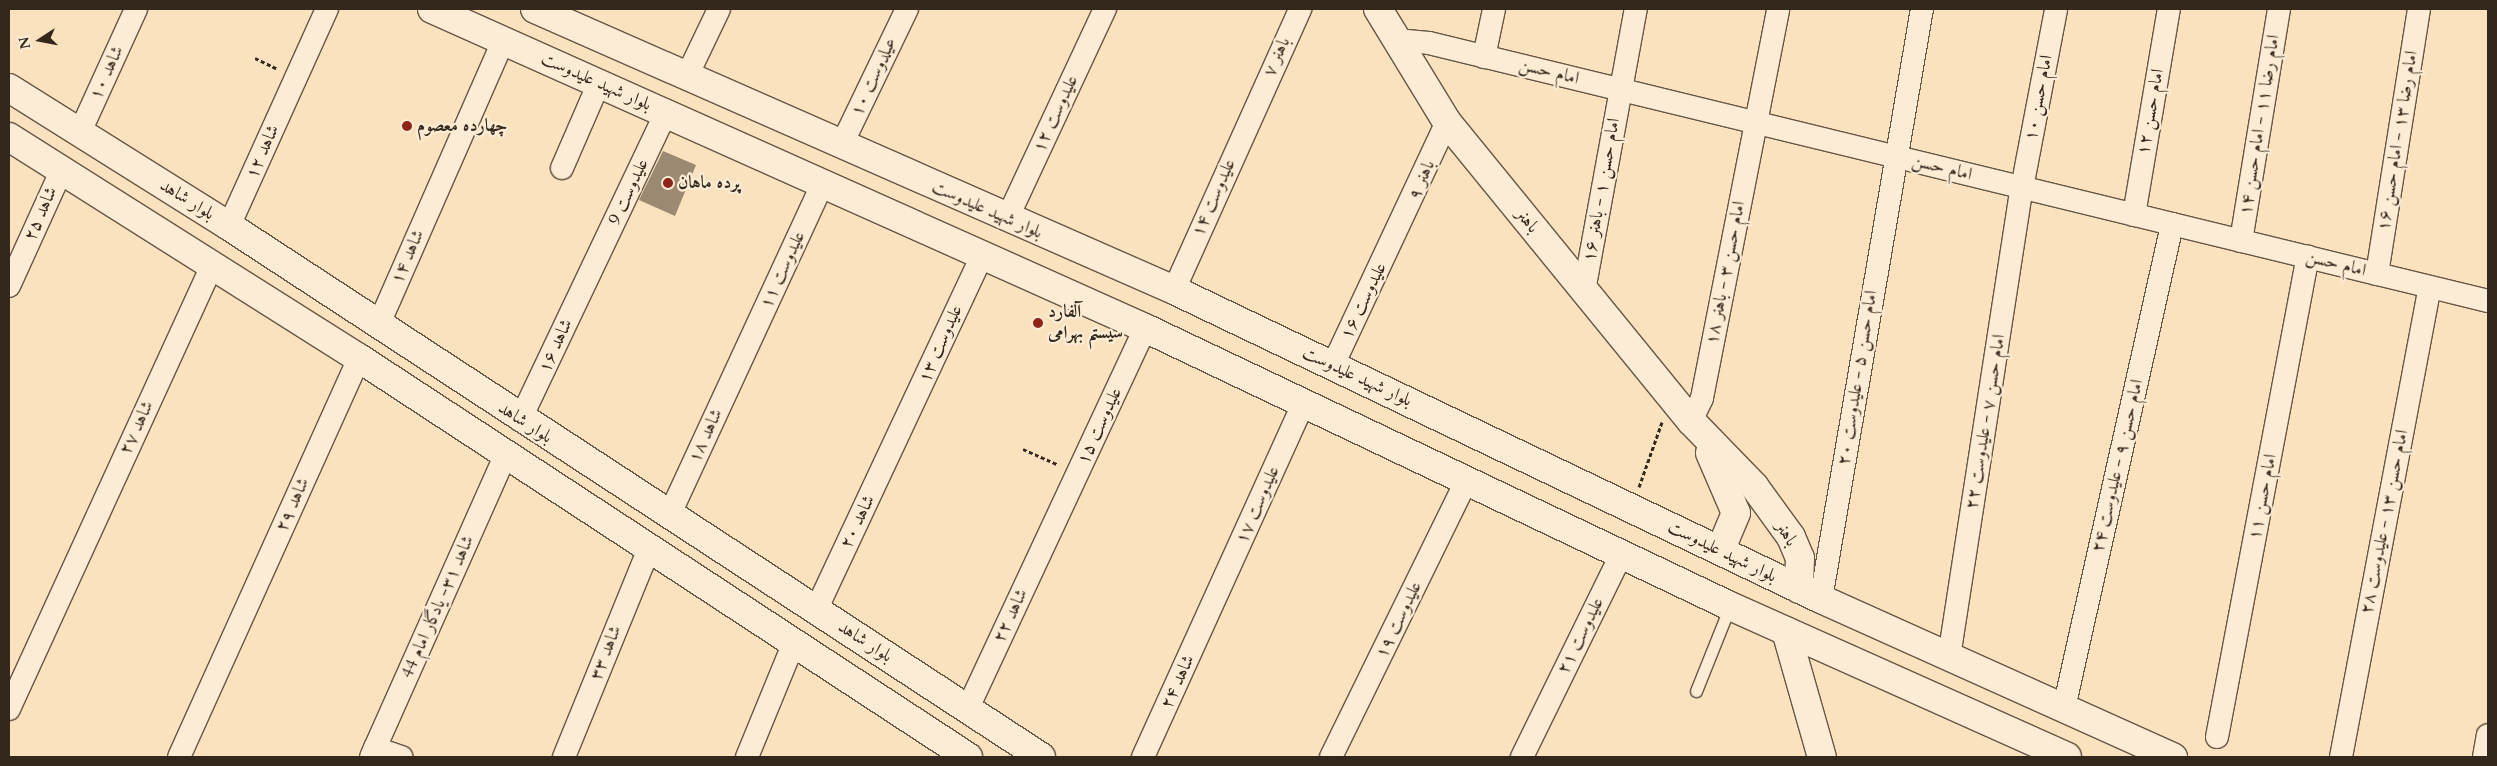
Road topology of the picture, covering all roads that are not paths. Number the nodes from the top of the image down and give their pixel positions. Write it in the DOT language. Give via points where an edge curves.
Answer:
graph roads {
  1 [pos="327,9"];
  2 [pos="432,9"];
  3 [pos="535,9"];
  4 [pos="719,9"];
  5 [pos="907,9"];
  6 [pos="1105,9"];
  7 [pos="1300,9"];
  8 [pos="1378,9"];
  9 [pos="1494,9"];
  10 [pos="1636,9"];
  11 [pos="1778,9"];
  12 [pos="1922,9"];
  13 [pos="2056,9"];
  14 [pos="2169,9"];
  15 [pos="2279,9"];
  16 [pos="2420,9"];
  17 [pos="135,11"];
  18 [pos="1396,40"];
  19 [pos="503,41"];
  20 [pos="1484,56"];
  21 [pos="686,78"];
  22 [pos="599,83"];
  23 [pos="9,88"];
  24 [pos="1621,90"];
  25 [pos="1254,106"];
  26 [pos="666,112"];
  27 [pos="1448,122"];
  28 [pos="1755,123"];
  29 [pos="80,132"];
  30 [pos="9,137"];
  31 [pos="841,146"];
  32 [pos="1895,157"];
  33 [pos="562,168"];
  34 [pos="62,169"];
  35 [pos="823,183"];
  36 [pos="2022,188"];
  37 [pos="947,193"];
  38 [pos="2134,215"];
  39 [pos="1006,219"];
  40 [pos="2172,224"];
  41 [pos="229,226"];
  42 [pos="929,231"];
  43 [pos="1396,237"];
  44 [pos="2241,241"];
  45 [pos="982,255"];
  46 [pos="2308,258"];
  47 [pos="212,265"];
  48 [pos="591,271"];
  49 [pos="2376,274"];
  50 [pos="9,286"];
  51 [pos="2430,287"];
  52 [pos="1174,290"];
  53 [pos="1584,290"];
  54 [pos="2488,302"];
  55 [pos="378,326"];
  56 [pos="1145,328"];
  57 [pos="743,357"];
  58 [pos="359,358"];
  59 [pos="1333,365"];
  60 [pos="1303,404"];
  61 [pos="520,420"];
  62 [pos="1691,421"];
  63 [pos="900,434"];
  64 [pos="505,456"];
  65 [pos="1466,482"];
  66 [pos="669,516"];
  67 [pos="1054,524"];
  68 [pos="649,549"];
  69 [pos="1720,551"];
  70 [pos="1621,555"];
  71 [pos="1810,594"];
  72 [pos="1212,606"];
  73 [pos="1730,606"];
  74 [pos="816,610"];
  75 [pos="1786,631"];
  76 [pos="793,645"];
  77 [pos="1949,657"];
  78 [pos="1696,691"];
  79 [pos="968,708"];
  80 [pos="2064,708"];
  81 [pos="9,709"];
  82 [pos="2488,735"];
  83 [pos="2217,737"];
  84 [pos="942,750"];
  85 [pos="373,753"];
  86 [pos="179,757"];
  87 [pos="401,757"];
  88 [pos="564,757"];
  89 [pos="747,757"];
  90 [pos="968,757"];
  91 [pos="1041,757"];
  92 [pos="1143,757"];
  93 [pos="1331,757"];
  94 [pos="1522,757"];
  95 [pos="1822,757"];
  96 [pos="2067,757"];
  97 [pos="2173,757"];
  98 [pos="2341,757"];
  99 [pos="2484,757"];
  1 -- 41 [label="street, شاهد ۱۲"];
  2 -- 19 [label="main road, بلوار شهید علیدوست"];
  3 -- 21 [label="main road, بلوار شهید علیدوست"];
  4 -- 21 [label="street"];
  5 -- 31 [label="street, عیلدوست ۱۰"];
  6 -- 39 [label="street, علیدوست ۱۲"];
  7 -- 25 [label="street, باهنر ۷"];
  8 -- 18 [label="main road, باهنر"];
  9 -- 20 [label="street"];
  10 -- 24 [label="street, امام حسن ۱ - باهنر ۱۶"];
  11 -- 28 [label="street, امام حسن ۳ - باهنر ۱۸"];
  12 -- 32 [label="street, امام حسن ۵ - علیدوست ۲۰"];
  13 -- 36 [label="street, امام حسن ۱۰"];
  14 -- 38 [label="street, امام حسن ۱۲"];
  15 -- 44 [label="street, امام رضا ۱۱ - امام حسن ۱۴"];
  16 -- 49 [label="street, امام رضا ۱۳ - امام حسن ۱۶"];
  17 -- 29 [label="street, شاهد ۱۰"];
  18 -- 20 [label="street, امام حسن"];
  18 -- 27 [label="main road, باهنر"];
  19 -- 22 [label="main road, بلوار شهید علیدوست"];
  19 -- 55 [label="street, شاهد ۱۴"];
  20 -- 24 [label="street, امام حسن"];
  21 -- 31 [label="main road, بلوار شهید علیدوست"];
  22 -- 26 [label="main road, بلوار شهید علیدوست"];
  22 -- 33 [label="street"];
  23 -- 29 [label="main road, بلوار شاهد"];
  24 -- 28 [label="street, امام حسن"];
  24 -- 53 [label="street, امام حسن ۱ - باهنر ۱۶"];
  25 -- 52 [label="street, علیدوست ۱۴"];
  26 -- 35 [label="main road, بلوار شهید علیدوست"];
  26 -- 48 [label="street, علیدوست 9"];
  27 -- 43 [label="street, باهنر ۹"];
  27 -- 53 [label="main road, باهنر"];
  28 -- 32 [label="street, امام حسن"];
  28 -- 62 [label="street, امام حسن ۳ - باهنر ۱۸" via="1702,398"];
  29 -- 41 [label="main road, بلوار شاهد"];
  30 -- 34 [label="main road"];
  31 -- 37 [label="main road, بلوار شهید علیدوست"];
  32 -- 36 [label="street, امام حسن"];
  32 -- 71 [label="street, امام حسن ۵ - علیدوست ۲۰"];
  34 -- 47 [label="main road"];
  34 -- 50 [label="street, شاهد ۲۵"];
  35 -- 42 [label="main road, بلوار شهید علیدوست"];
  35 -- 57 [label="street, علیدوست ۱۱"];
  36 -- 38 [label="street, امام حسن"];
  36 -- 77 [label="street, امام حسن ۷ - علیدوست ۲۲"];
  37 -- 39 [label="main road, بلوار شهید علیدوست"];
  37 -- 42 [label="main road"];
  38 -- 40 [label="street, امام حسن"];
  39 -- 52 [label="main road, بلوار شهید علیدوست"];
  40 -- 44 [label="street, امام حسن"];
  40 -- 80 [label="street, امام حسن ۹ - علیدوست ۲۴"];
  41 -- 55 [label="main road, بلوار شاهد"];
  42 -- 45 [label="main road, بلوار شهید علیدوست"];
  43 -- 59 [label="street, علیدوست ۱۶"];
  44 -- 46 [label="street, امام حسن"];
  45 -- 56 [label="main road, بلوار شهید علیدوست"];
  45 -- 63 [label="street, علیدوست ۱۳"];
  46 -- 49 [label="street, امام حسن"];
  46 -- 83 [label="street, امام حسن ۱۱"];
  47 -- 58 [label="main road"];
  47 -- 81 [label="street, شاهد ۲۷"];
  48 -- 61 [label="street, شاهد ۱۶"];
  49 -- 51 [label="street, امام حسن"];
  51 -- 54 [label="street, امام حسن"];
  51 -- 98 [label="street, امام حسن ۱۳ - علیدوست ۲۸"];
  52 -- 59 [label="main road, بلوار شهید علیدوست"];
  53 -- 62 [label="main road, باهنر"];
  55 -- 61 [label="main road, بلوار شاهد"];
  56 -- 60 [label="main road, بلوار شهید علیدوست"];
  56 -- 67 [label="street, علیدوست ۱۵"];
  57 -- 66 [label="street, شاهد ۱۸"];
  58 -- 64 [label="main road"];
  58 -- 86 [label="street, شاهد ۲۹"];
  59 -- 69 [label="main road, بلوار شهید علیدوست"];
  60 -- 65 [label="main road, بلوار شهید علیدوست"];
  60 -- 72 [label="street, علیدوست ۱۷"];
  61 -- 66 [label="main road, بلوار شاهد"];
  62 -- 69 [label="main road, باهنر" via="1732,497 1736,513"];
  62 -- 71 [label="main road, باهنر" via="1736,465 1791,537"];
  63 -- 74 [label="street, شاهد ۲۰"];
  64 -- 68 [label="main road"];
  64 -- 85 [label="street, شاهد ۳۱- یادگار امام 44"];
  65 -- 70 [label="main road, بلوار شهید علیدوست"];
  65 -- 93 [label="street, علیدوست ۱۹"];
  66 -- 74 [label="main road, بلوار شاهد"];
  67 -- 79 [label="street, شاهد ۲۲"];
  68 -- 76 [label="main road"];
  68 -- 88 [label="street, شاهد ۳۳"];
  69 -- 71 [label="main road, بلوار شهید علیدوست"];
  70 -- 73 [label="main road, بلوار شهید علیدوست"];
  70 -- 94 [label="street, علیدوست ۲۱"];
  71 -- 77 [label="main road, بلوار شهید علیدوست"];
  72 -- 92 [label="street, شاهد ۲۴"];
  73 -- 75 [label="main road, بلوار شهید علیدوست"];
  73 -- 78 [label="lane"];
  74 -- 79 [label="main road, بلوار شاهد"];
  75 -- 95 [label="main road"];
  75 -- 96 [label="main road, بلوار شهید علیدوست"];
  76 -- 84 [label="main road"];
  76 -- 89 [label="street"];
  77 -- 80 [label="main road, بلوار شهید علیدوست"];
  79 -- 91 [label="main road, بلوار شاهد"];
  80 -- 97 [label="main road, بلوار شهید علیدوست"];
  82 -- 99 [label="street"];
  84 -- 90 [label="main road"];
  85 -- 87 [label="street"];
}
